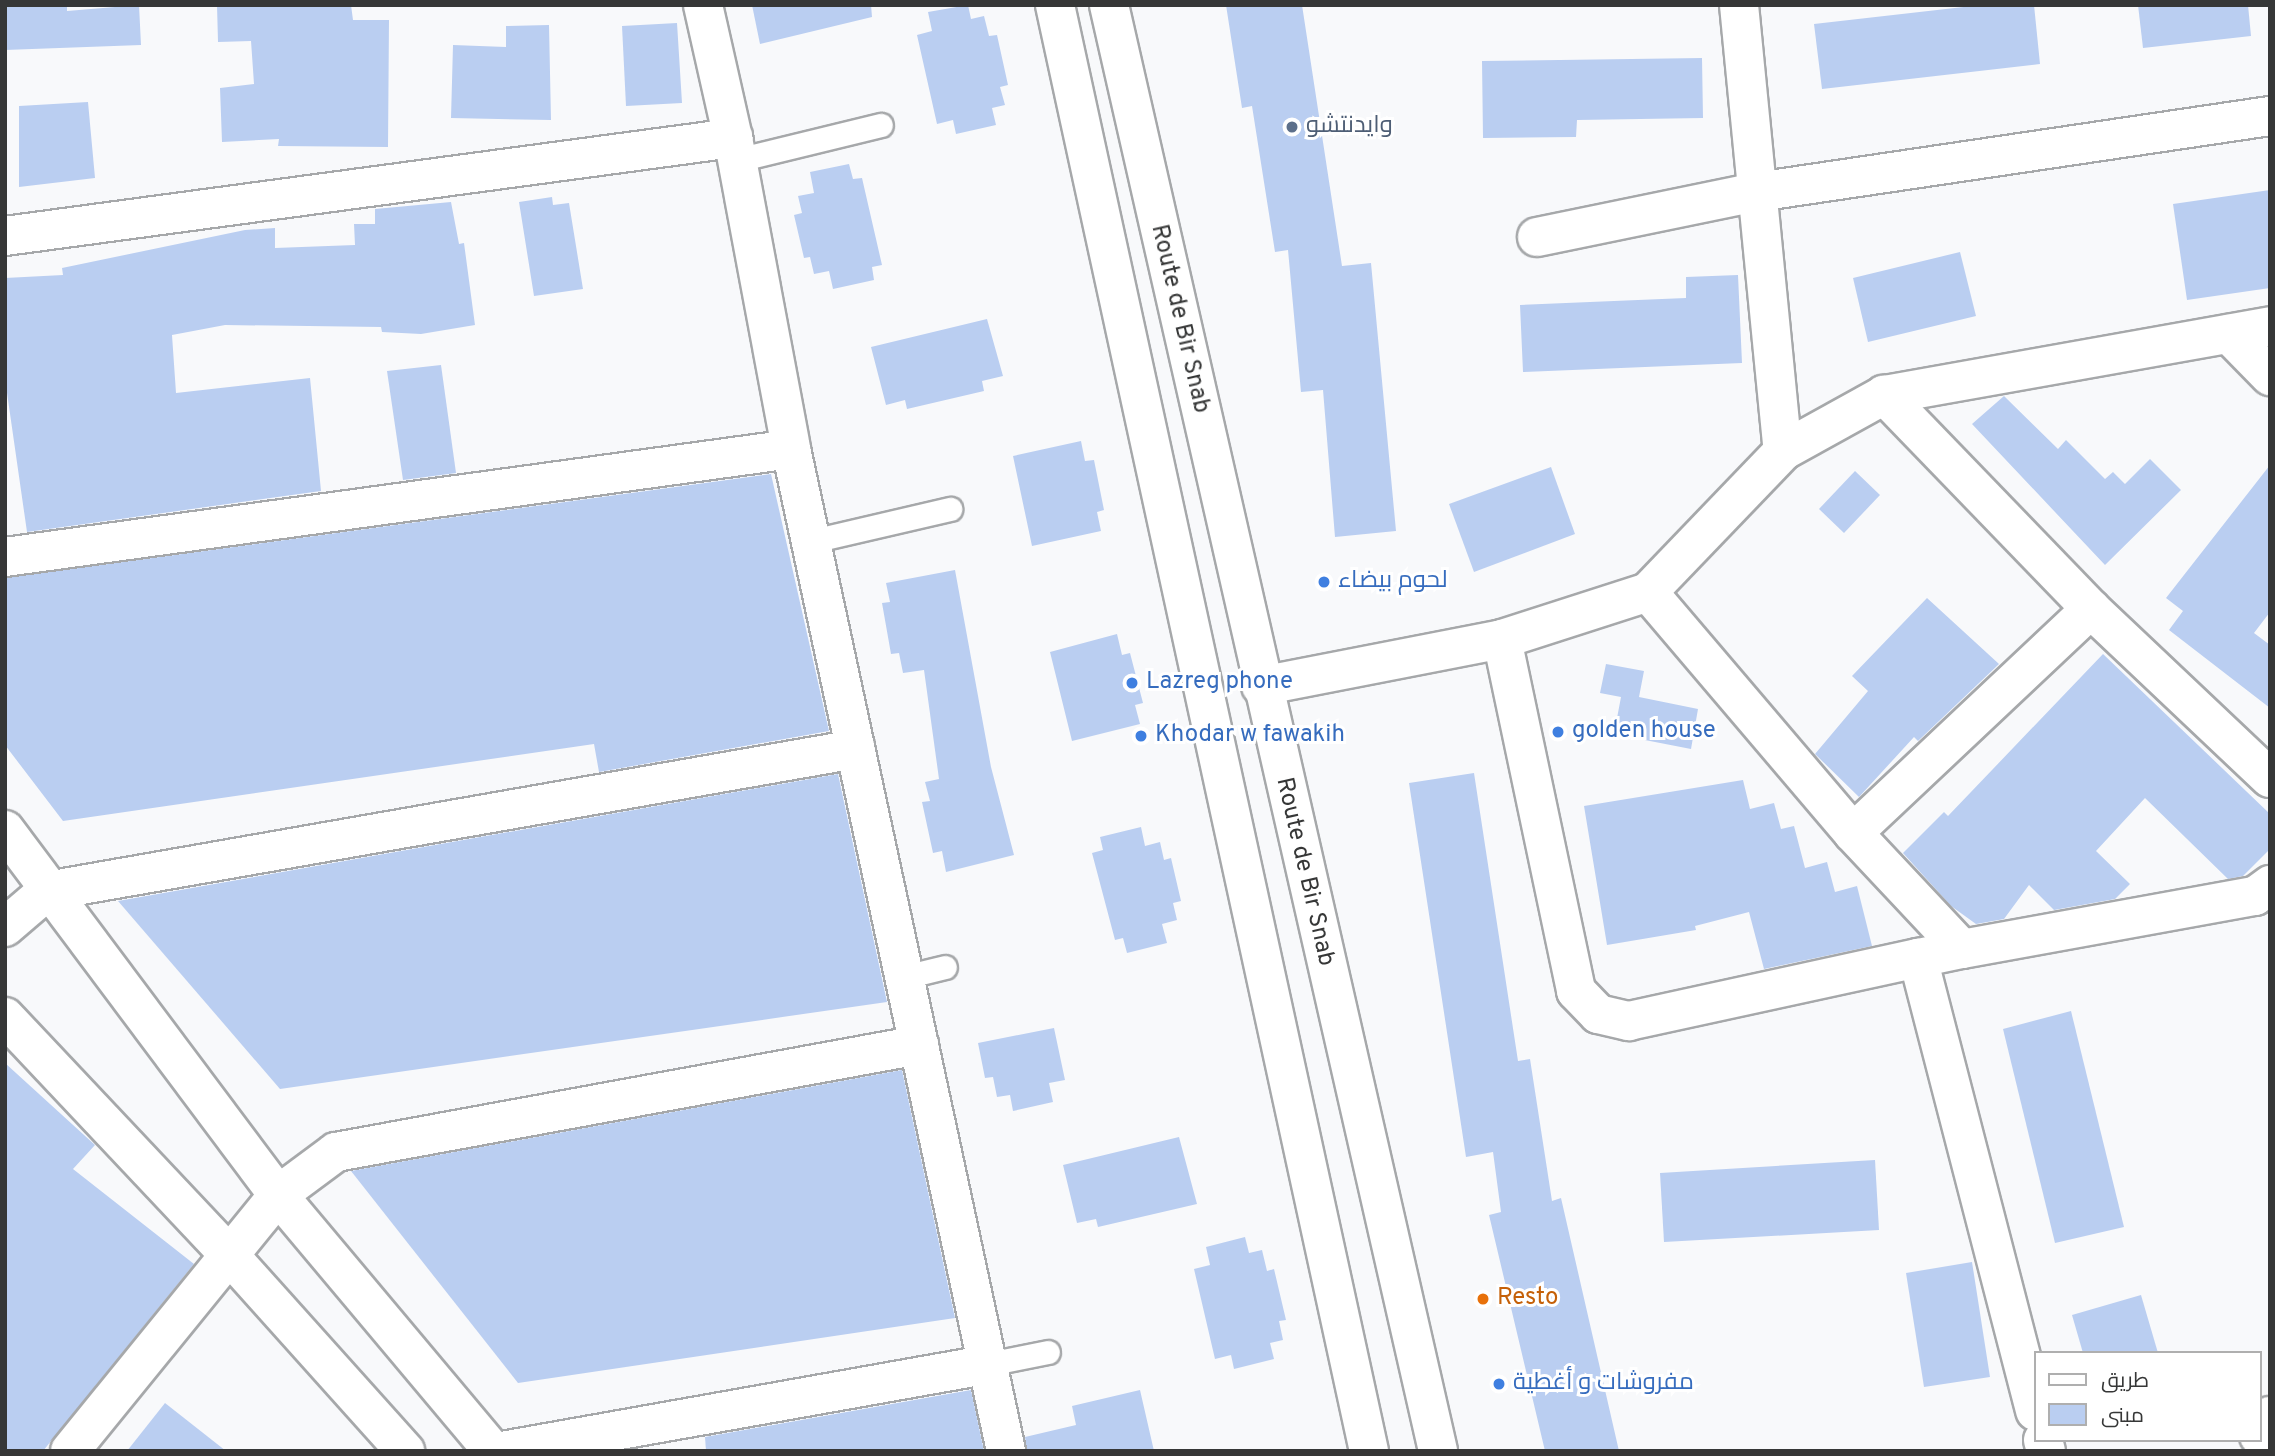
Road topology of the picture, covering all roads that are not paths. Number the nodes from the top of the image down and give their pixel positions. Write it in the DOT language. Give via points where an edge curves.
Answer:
graph roads {
  1 [pos="703,5"];
  2 [pos="1055,5"];
  3 [pos="1109,5"];
  4 [pos="1739,5"];
  5 [pos="2270,116"];
  6 [pos="881,125"];
  7 [pos="735,149"];
  8 [pos="1757,192"];
  9 [pos="5,236"];
  10 [pos="1537,237"];
  11 [pos="2270,326"];
  12 [pos="2229,334"];
  13 [pos="2270,376"];
  14 [pos="1884,395"];
  15 [pos="791,449"];
  16 [pos="1783,451"];
  17 [pos="950,509"];
  18 [pos="812,541"];
  19 [pos="5,557"];
  20 [pos="1648,592"];
  21 [pos="2091,609"];
  22 [pos="1502,639"];
  23 [pos="1261,686"];
  24 [pos="856,750"];
  25 [pos="2270,778"];
  26 [pos="5,830"];
  27 [pos="1853,833"];
  28 [pos="2270,885"];
  29 [pos="47,891"];
  30 [pos="5,928"];
  31 [pos="1962,949"];
  32 [pos="1918,958"];
  33 [pos="944,967"];
  34 [pos="904,977"];
  35 [pos="5,1017"];
  36 [pos="919,1045"];
  37 [pos="278,1195"];
  38 [pos="232,1257"];
  39 [pos="1048,1352"];
  40 [pos="988,1364"];
  41 [pos="2034,1407"];
  42 [pos="2270,1416"];
  43 [pos="2261,1432"];
  44 [pos="70,1451"];
  45 [pos="405,1451"];
  46 [pos="493,1451"];
  47 [pos="502,1451"];
  48 [pos="1006,1451"];
  49 [pos="1369,1451"];
  50 [pos="1438,1451"];
  1 -- 7 [label="street"];
  2 -- 49 [label="street"];
  3 -- 23 [label="street, Route de Bir Snab"];
  4 -- 8 [label="street"];
  5 -- 8 [label="street"];
  6 -- 7 [label="lane"];
  7 -- 9 [label="street"];
  7 -- 15 [label="street"];
  8 -- 10 [label="street"];
  8 -- 16 [label="street"];
  11 -- 12 [label="street"];
  12 -- 13 [label="street"];
  12 -- 14 [label="street"];
  14 -- 16 [label="street"];
  14 -- 21 [label="street"];
  15 -- 18 [label="street"];
  15 -- 19 [label="street"];
  16 -- 20 [label="street"];
  17 -- 18 [label="lane"];
  18 -- 24 [label="street"];
  20 -- 22 [label="street"];
  20 -- 27 [label="street"];
  21 -- 25 [label="street"];
  21 -- 27 [label="street"];
  22 -- 23 [label="street"];
  22 -- 32 [label="street" via="1576,991 1598,1014 1629,1021"];
  23 -- 50 [label="street, Route de Bir Snab"];
  24 -- 29 [label="street"];
  24 -- 34 [label="street"];
  26 -- 29 [label="street"];
  27 -- 31 [label="street"];
  28 -- 31 [label="street" via="2255,896"];
  29 -- 30 [label="street"];
  29 -- 37 [label="street"];
  31 -- 32 [label="street"];
  32 -- 41 [label="street"];
  33 -- 34 [label="lane"];
  34 -- 36 [label="street"];
  35 -- 38 [label="street"];
  36 -- 37 [label="street" via="336,1152"];
  36 -- 40 [label="street"];
  37 -- 38 [label="street"];
  37 -- 46 [label="street"];
  38 -- 44 [label="street"];
  38 -- 45 [label="street"];
  39 -- 40 [label="lane"];
  40 -- 47 [label="street"];
  40 -- 48 [label="street"];
  42 -- 43 [label="street"];
}
